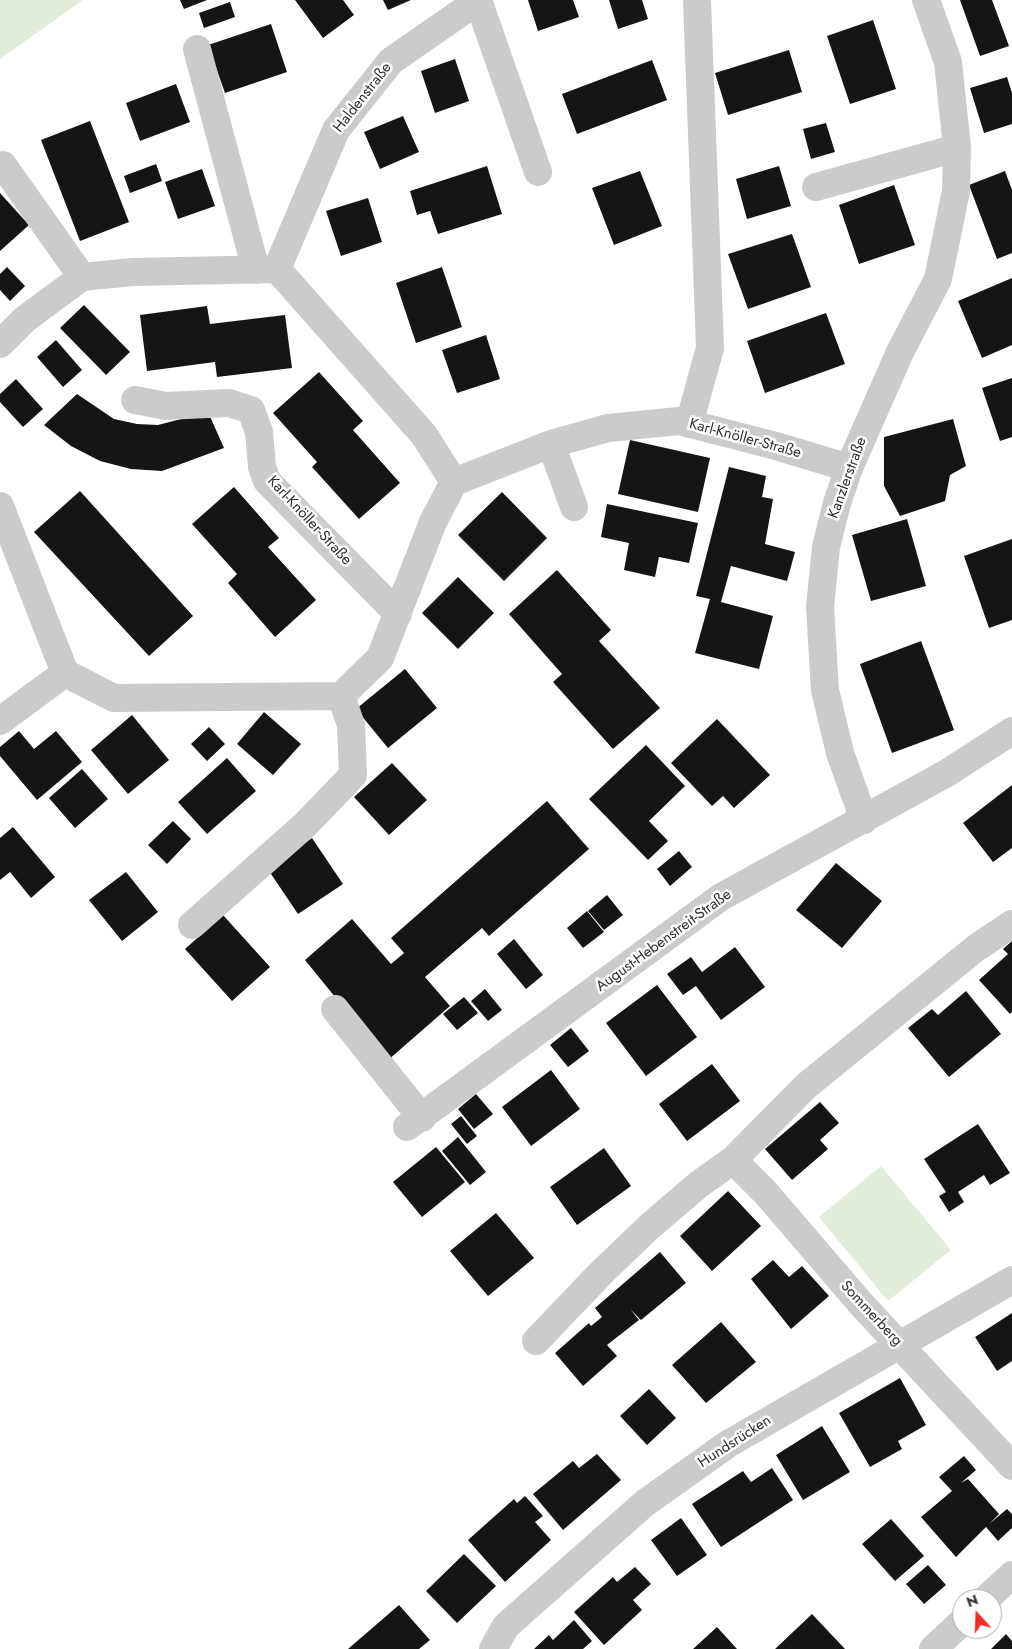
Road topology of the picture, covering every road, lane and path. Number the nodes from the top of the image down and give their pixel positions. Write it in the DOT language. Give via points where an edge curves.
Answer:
graph roads {
  1 [pos="478,0"];
  2 [pos="697,0"];
  3 [pos="926,0"];
  4 [pos="197,49"];
  5 [pos="957,148"];
  6 [pos="3,165"];
  7 [pos="538,172"];
  8 [pos="816,188"];
  9 [pos="267,269"];
  10 [pos="82,277"];
  11 [pos="0,344"];
  12 [pos="135,400"];
  13 [pos="689,424"];
  14 [pos="551,444"];
  15 [pos="849,468"];
  16 [pos="454,482"];
  17 [pos="0,506"];
  18 [pos="574,507"];
  19 [pos="398,614"];
  20 [pos="65,673"];
  21 [pos="341,696"];
  22 [pos="0,720"];
  23 [pos="1012,731"];
  24 [pos="864,820"];
  25 [pos="1012,924"];
  26 [pos="192,925"];
  27 [pos="335,1009"];
  28 [pos="733,1160"];
  29 [pos="1012,1280"];
  30 [pos="536,1341"];
  31 [pos="899,1344"];
  32 [pos="1012,1466"];
  33 [pos="952,1631"];
  34 [pos="493,1649"];
  35 [pos="933,1649"];
  1 -- 7 [label="street, Haldenstraße"];
  1 -- 9 [label="street, Haldenstraße" via="391,61 336,130"];
  2 -- 13 [label="street" via="710,348"];
  3 -- 5 [label="street, Kanzlerstraße" via="948,62"];
  4 -- 9 [label="street"];
  5 -- 8 [label="street"];
  5 -- 15 [label="street, Kanzlerstraße" via="956,191 938,279 900,352"];
  6 -- 10 [label="street"];
  9 -- 10 [label="street" via="133,272"];
  9 -- 16 [label="street" via="424,435"];
  10 -- 11 [label="street" via="26,319"];
  12 -- 19 [label="street, Karl-Knöller-Straße" via="166,406 229,403 251,410 259,432 262,467 267,481"];
  13 -- 14 [label="street, Karl-Knöller-Straße" via="679,421 608,428"];
  13 -- 15 [label="street, Karl-Knöller-Straße"];
  14 -- 16 [label="street, Karl-Knöller-Straße"];
  14 -- 18 [label="street"];
  15 -- 24 [label="street, Kanzlerstraße" via="826,547 820,607 826,690 840,753"];
  16 -- 19 [label="street" via="434,522"];
  17 -- 20 [label="street"];
  19 -- 21 [label="street" via="380,658"];
  20 -- 21 [label="street" via="114,698"];
  20 -- 22 [label="street"];
  21 -- 26 [label="street" via="351,725 353,775 305,825"];
  23 -- 24 [label="street, August-Hebenstreit-Straße"];
  24 -- 27 [label="street, August-Hebenstreit-Straße" via="721,897 414,1123"];
  25 -- 28 [label="street" via="976,948 806,1086"];
  28 -- 30 [label="street" via="649,1227"];
  28 -- 31 [label="street, Sommerberg"];
  29 -- 31 [label="street, Hundsrücken"];
  31 -- 32 [label="street, Sommerberg"];
  31 -- 34 [label="street, Hundsrücken" via="728,1444 645,1503 506,1626"];
  33 -- 35 [label="street"];
}
